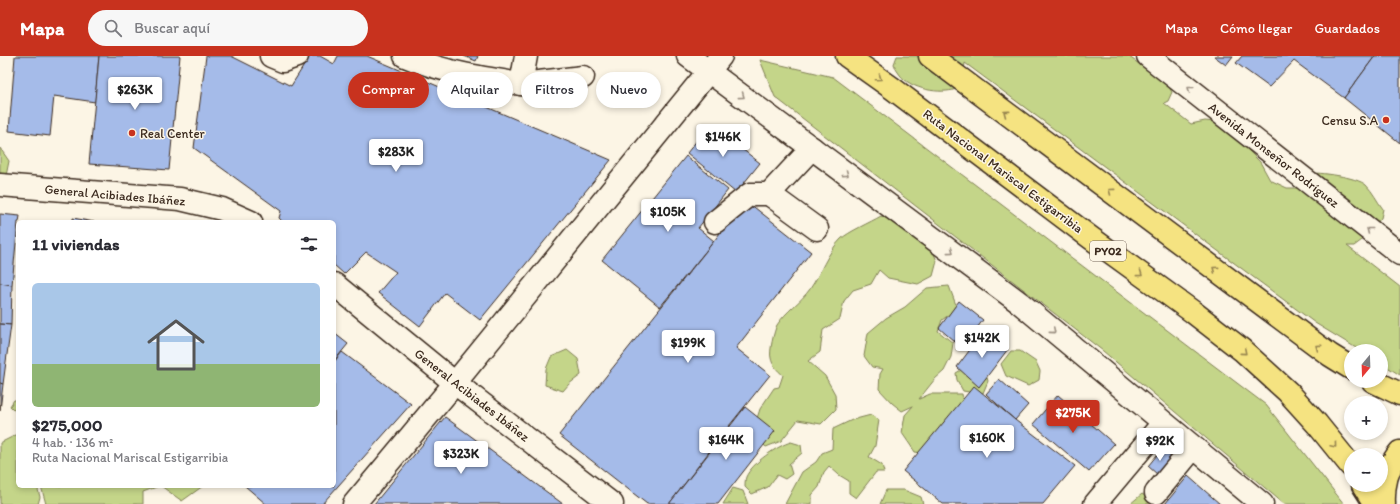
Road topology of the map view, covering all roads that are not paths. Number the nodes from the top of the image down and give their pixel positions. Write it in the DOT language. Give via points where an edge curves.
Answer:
graph roads {
  1 [pos="271,56"];
  2 [pos="297,56"];
  3 [pos="405,56"];
  4 [pos="526,56"];
  5 [pos="688,56"];
  6 [pos="847,56"];
  7 [pos="930,56"];
  8 [pos="1148,56"];
  9 [pos="715,64"];
  10 [pos="523,72"];
  11 [pos="521,84"];
  12 [pos="812,148"];
  13 [pos="0,186"];
  14 [pos="769,194"];
  15 [pos="247,220"];
  16 [pos="715,222"];
  17 [pos="818,229"];
  18 [pos="1400,254"];
  19 [pos="336,286"];
  20 [pos="1344,364"];
  21 [pos="456,383"];
  22 [pos="1388,388"];
  23 [pos="1400,394"];
  24 [pos="1163,423"];
  25 [pos="1193,448"];
  26 [pos="1400,452"];
  27 [pos="1344,457"];
  28 [pos="1367,492"];
  29 [pos="1156,493"];
  30 [pos="354,504"];
  31 [pos="612,504"];
  32 [pos="1095,504"];
  33 [pos="1262,504"];
  34 [pos="1375,504"];
  35 [pos="1384,504"];
  1 -- 2 [label="street" via="283,61"];
  3 -- 11 [label="street" via="421,63 474,77"];
  4 -- 10 [label="street"];
  5 -- 9 [label="street"];
  6 -- 27 [label="highway, Ruta Nacional Mariscal Estigarribia / PY02, one-way" via="1242,350 1288,392"];
  20 -- 7 [label="highway, one-way"];
  18 -- 8 [label="street, Avenida Monseñor Rodríguez, one-way"];
  9 -- 12 [label="street, one-way"];
  9 -- 21 [label="street"];
  12 -- 14 [label="street"];
  12 -- 24 [label="street, one-way" via="1020,303"];
  13 -- 15 [label="street, General Acibiades Ibáñez" via="180,199 222,208"];
  14 -- 16 [label="street" via="750,194"];
  14 -- 17 [label="street"];
  19 -- 21 [label="street, General Acibiades Ibáñez"];
  21 -- 30 [label="street"];
  21 -- 31 [label="street, General Acibiades Ibáñez"];
  22 -- 23 [label="highway"];
  24 -- 25 [label="street"];
  24 -- 32 [label="street"];
  25 -- 29 [label="street"];
  25 -- 33 [label="street"];
  26 -- 35 [label="highway" via="1393,460 1385,480"];
  28 -- 34 [label="highway"];
}
